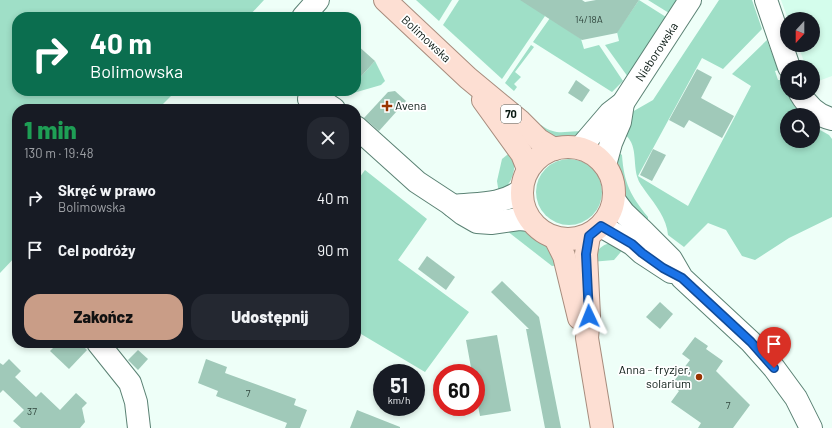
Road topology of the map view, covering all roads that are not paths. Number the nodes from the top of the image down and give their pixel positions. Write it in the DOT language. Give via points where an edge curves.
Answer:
graph roads {
  1 [pos="318,0"];
  2 [pos="385,0"];
  3 [pos="690,0"];
  4 [pos="766,0"];
  5 [pos="307,12"];
  6 [pos="787,60"];
  7 [pos="468,78"];
  8 [pos="307,100"];
  9 [pos="805,100"];
  10 [pos="623,103"];
  11 [pos="326,104"];
  12 [pos="832,120"];
  13 [pos="361,132"];
  14 [pos="580,148"];
  15 [pos="554,149"];
  16 [pos="605,165"];
  17 [pos="528,169"];
  18 [pos="522,190"];
  19 [pos="614,201"];
  20 [pos="453,206"];
  21 [pos="530,220"];
  22 [pos="595,231"];
  23 [pos="555,238"];
  24 [pos="682,278"];
  25 [pos="587,338"];
  26 [pos="102,348"];
  27 [pos="139,428"];
  28 [pos="602,428"];
  29 [pos="811,428"];
  1 -- 5 [label="street"];
  2 -- 7 [label="main road, Bolimowska / 70"];
  3 -- 10 [label="street, Nieborowska"];
  4 -- 6 [label="street"];
  7 -- 15 [label="main road, Bolimowska / 70" via="539,140"];
  7 -- 17 [label="main road, Bolimowska / 70" via="522,154"];
  8 -- 11 [label="street" via="322,101"];
  9 -- 12 [label="street" via="817,113"];
  10 -- 14 [label="street, Nieborowska" via="610,113"];
  10 -- 16 [label="street, Nieborowska" via="620,122"];
  13 -- 20 [label="street" via="417,182"];
  14 -- 15 [label="main road"];
  14 -- 16 [label="main road" via="594,154"];
  15 -- 17 [label="main road" via="544,153"];
  16 -- 19 [label="main road" via="612,176 615,188"];
  17 -- 18 [label="main road"];
  18 -- 20 [label="street" via="513,197 490,204"];
  18 -- 21 [label="main road" via="522,201"];
  19 -- 22 [label="main road" via="608,219"];
  19 -- 24 [label="street" via="671,259"];
  20 -- 21 [label="street" via="477,222"];
  21 -- 23 [label="main road" via="541,231"];
  22 -- 23 [label="main road" via="578,239"];
  22 -- 24 [label="street" via="632,244 663,268"];
  22 -- 25 [label="main road" via="586,254 589,316"];
  23 -- 25 [label="main road" via="564,256 579,318"];
  24 -- 29 [label="street" via="751,342 774,368 796,398"];
  25 -- 28 [label="main road"];
  26 -- 27 [label="street" via="130,383 136,402"];
}
